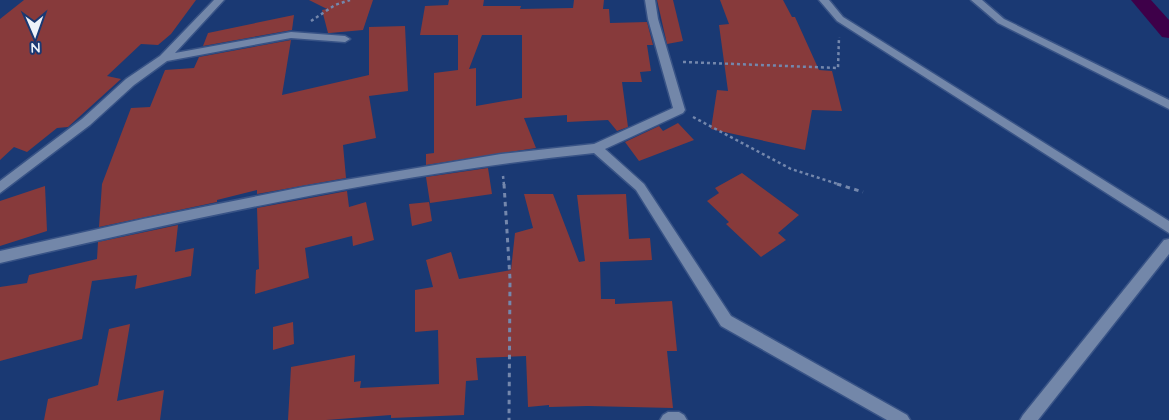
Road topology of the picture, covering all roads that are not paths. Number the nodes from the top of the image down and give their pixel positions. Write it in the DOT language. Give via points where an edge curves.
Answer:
graph roads {
  1 [pos="219,0"];
  2 [pos="650,0"];
  3 [pos="824,0"];
  4 [pos="976,0"];
  5 [pos="345,39"];
  6 [pos="164,58"];
  7 [pos="1169,105"];
  8 [pos="596,148"];
  9 [pos="0,188"];
  10 [pos="1169,228"];
  11 [pos="1169,244"];
  12 [pos="0,257"];
  13 [pos="668,420"];
  14 [pos="679,420"];
  15 [pos="902,420"];
  16 [pos="1028,420"];
  1 -- 6 [label="street"];
  2 -- 8 [label="street" via="679,110"];
  3 -- 10 [label="street" via="840,19"];
  4 -- 7 [label="street" via="1001,21"];
  5 -- 6 [label="street" via="291,35"];
  6 -- 9 [label="street"];
  8 -- 12 [label="street" via="501,158 294,194"];
  8 -- 15 [label="street" via="640,187 726,321"];
  11 -- 16 [label="street"];
  13 -- 14 [label="street"];
}
